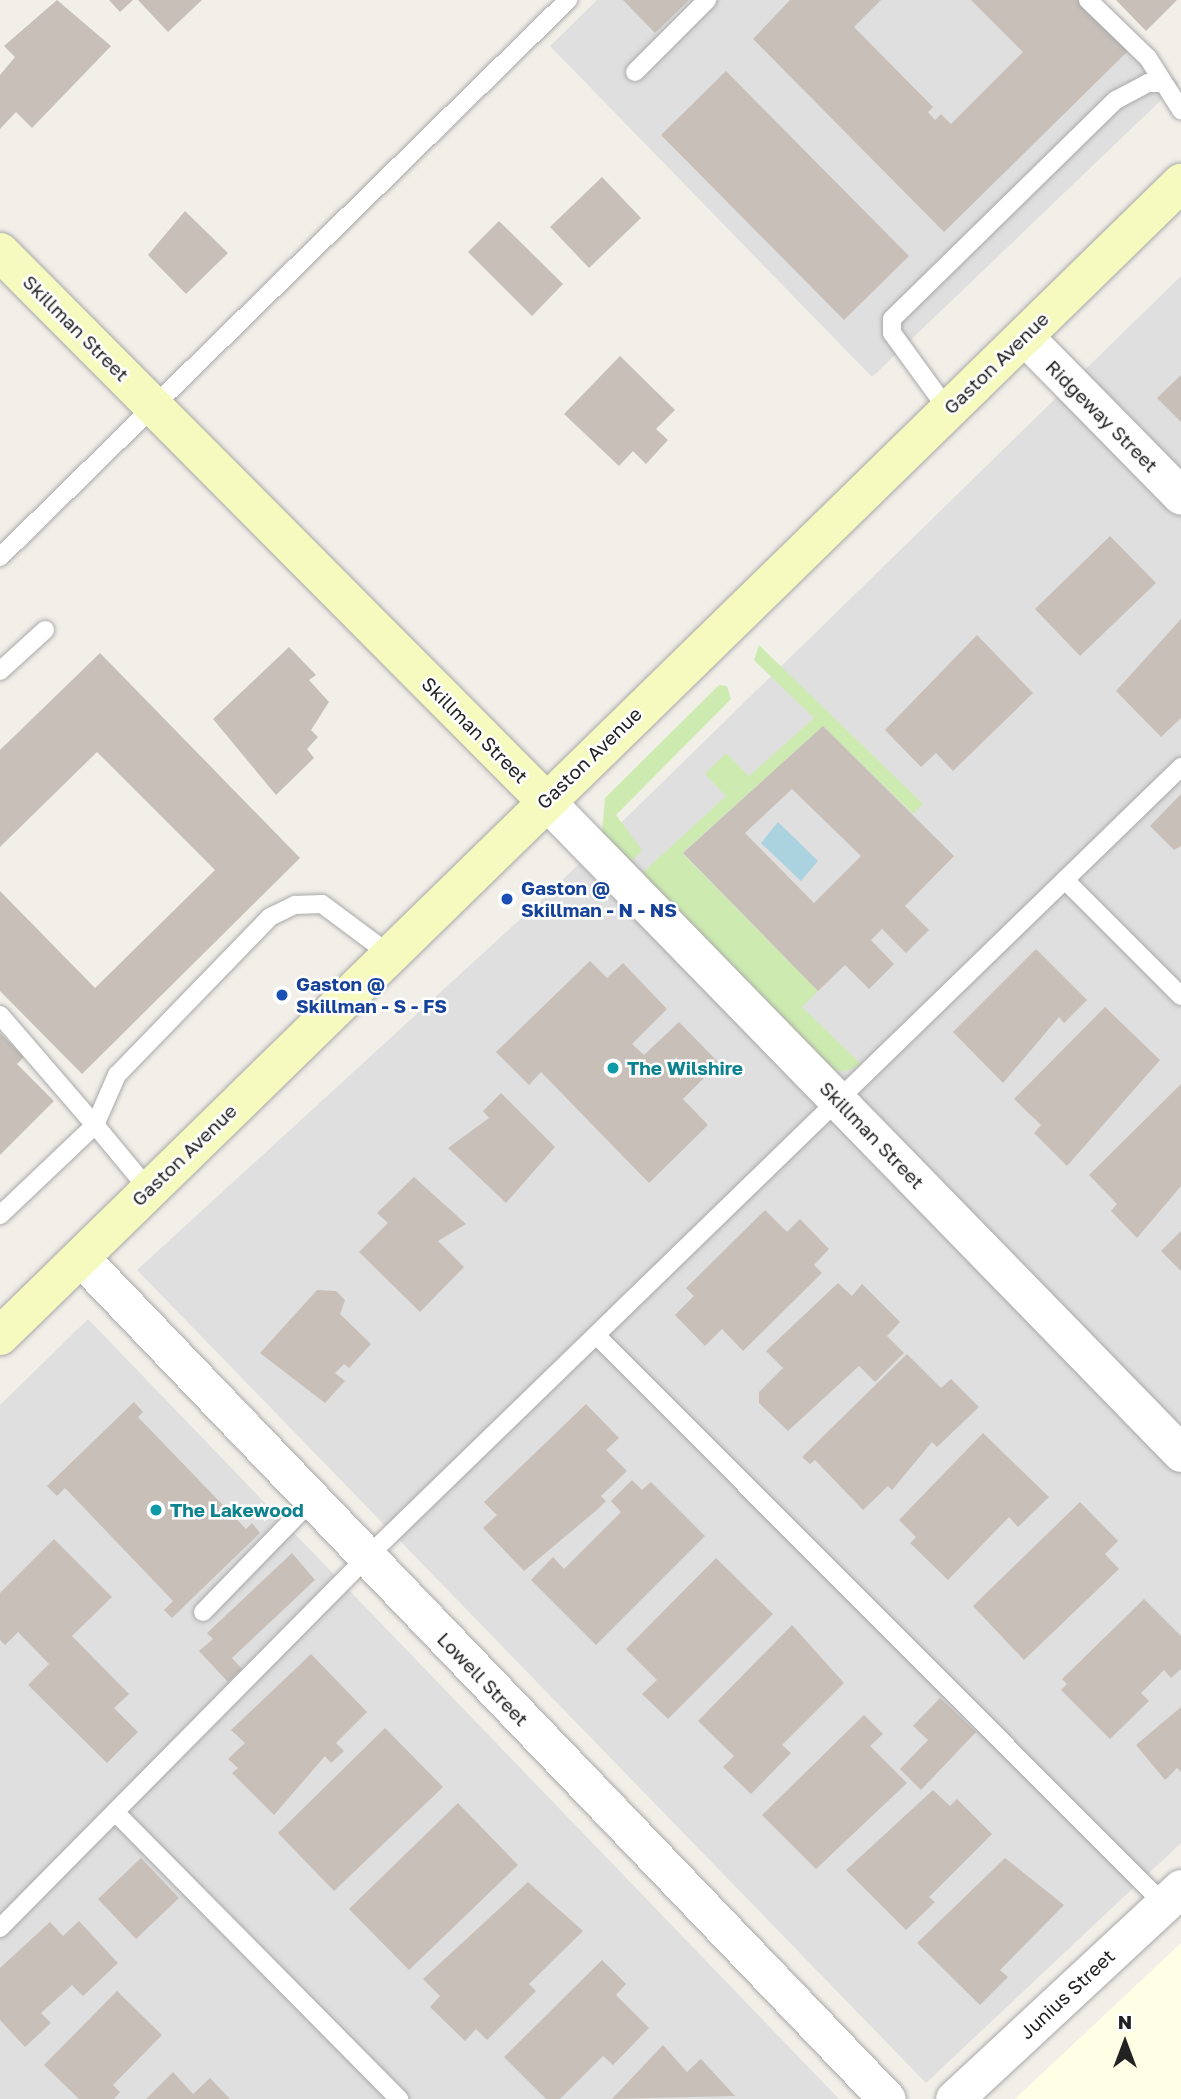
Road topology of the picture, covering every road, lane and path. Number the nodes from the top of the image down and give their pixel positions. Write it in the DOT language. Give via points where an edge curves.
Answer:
graph roads {
  1 [pos="568,0"];
  2 [pos="707,0"];
  3 [pos="1088,0"];
  4 [pos="635,72"];
  5 [pos="1163,83"];
  6 [pos="1181,110"];
  7 [pos="1181,183"];
  8 [pos="0,252"];
  9 [pos="1024,336"];
  10 [pos="154,407"];
  11 [pos="948,410"];
  12 [pos="1181,496"];
  13 [pos="0,557"];
  14 [pos="45,630"];
  15 [pos="0,671"];
  16 [pos="1181,767"];
  17 [pos="546,801"];
  18 [pos="1065,880"];
  19 [pos="389,954"];
  20 [pos="1181,996"];
  21 [pos="0,1014"];
  22 [pos="838,1101"];
  23 [pos="95,1125"];
  24 [pos="149,1190"];
  25 [pos="0,1215"];
  26 [pos="80,1257"];
  27 [pos="0,1336"];
  28 [pos="598,1337"];
  29 [pos="1181,1453"];
  30 [pos="312,1500"];
  31 [pos="366,1558"];
  32 [pos="203,1612"];
  33 [pos="118,1815"];
  34 [pos="1172,1896"];
  35 [pos="0,1928"];
  36 [pos="399,2099"];
  37 [pos="887,2099"];
  38 [pos="954,2099"];
  1 -- 10 [label="lane"];
  2 -- 4 [label="lane"];
  3 -- 5 [label="lane" via="1148,58"];
  5 -- 6 [label="lane"];
  5 -- 11 [label="lane" via="1148,83 1116,100 892,319 892,334"];
  7 -- 9 [label="main road, Gaston Avenue"];
  8 -- 10 [label="main road, Skillman Street"];
  9 -- 11 [label="main road, Gaston Avenue"];
  9 -- 12 [label="street, Ridgeway Street"];
  10 -- 13 [label="lane"];
  10 -- 17 [label="main road, Skillman Street"];
  11 -- 17 [label="main road, Gaston Avenue"];
  14 -- 15 [label="lane"];
  16 -- 18 [label="lane"];
  17 -- 19 [label="main road, Gaston Avenue"];
  17 -- 22 [label="street, Skillman Street"];
  18 -- 20 [label="lane"];
  18 -- 22 [label="lane"];
  19 -- 23 [label="lane" via="322,904 295,905 270,917 117,1075"];
  19 -- 24 [label="main road, Gaston Avenue"];
  21 -- 23 [label="lane"];
  22 -- 28 [label="lane"];
  22 -- 29 [label="street, Skillman Street"];
  23 -- 24 [label="lane"];
  23 -- 25 [label="lane"];
  24 -- 26 [label="main road, Gaston Avenue"];
  26 -- 27 [label="main road, Gaston Avenue"];
  26 -- 30 [label="street, Lowell Street"];
  28 -- 31 [label="lane"];
  28 -- 34 [label="lane"];
  30 -- 31 [label="street, Lowell Street"];
  30 -- 32 [label="lane"];
  31 -- 33 [label="lane"];
  31 -- 37 [label="street, Lowell Street"];
  33 -- 35 [label="lane"];
  33 -- 36 [label="lane"];
  34 -- 38 [label="street, Junius Street"];
}
